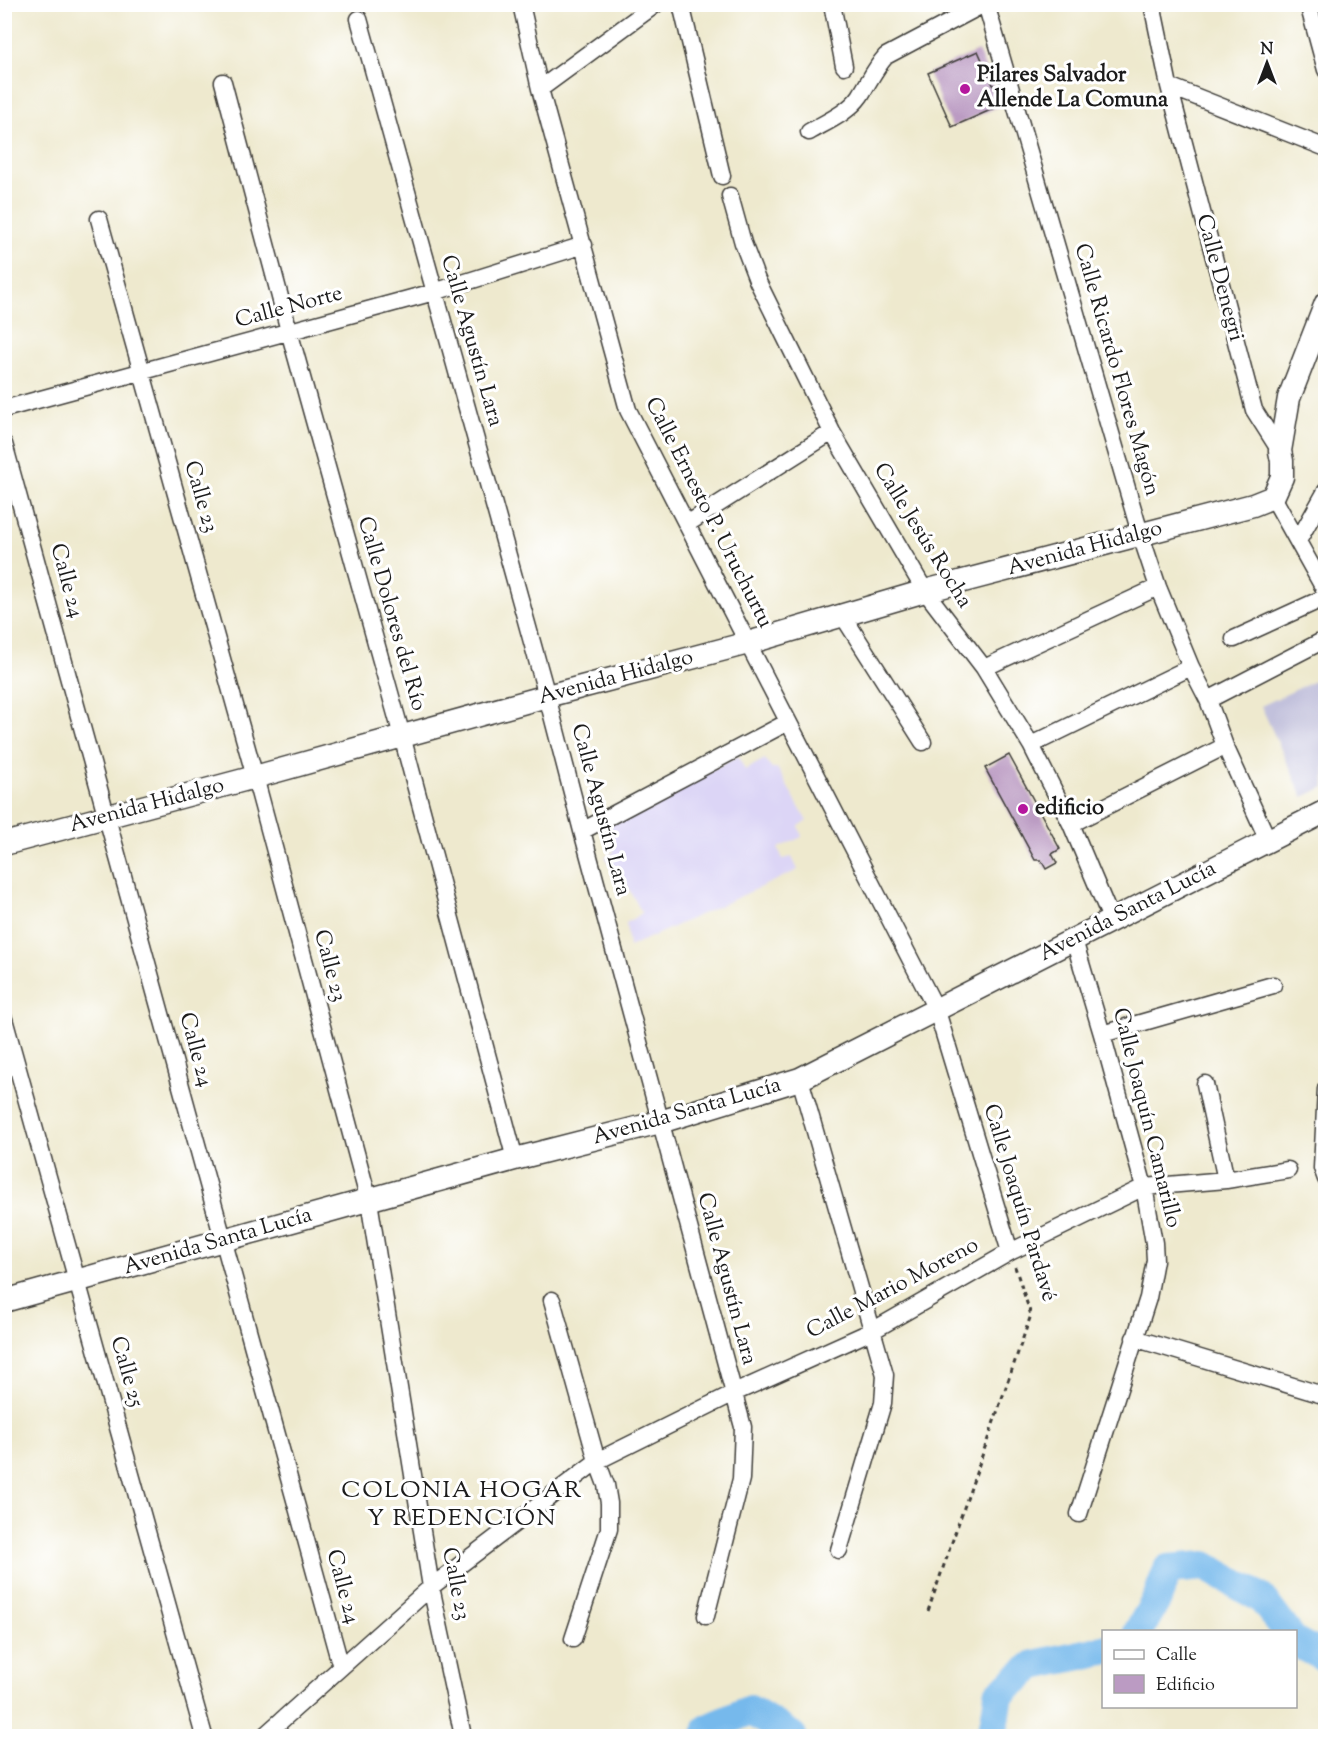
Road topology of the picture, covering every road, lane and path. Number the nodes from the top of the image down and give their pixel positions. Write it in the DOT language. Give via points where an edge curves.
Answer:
graph roads {
  1 [pos="521,4"];
  2 [pos="656,4"];
  3 [pos="681,4"];
  4 [pos="832,4"];
  5 [pos="985,4"];
  6 [pos="1152,4"];
  7 [pos="1308,4"];
  8 [pos="359,20"];
  9 [pos="844,66"];
  10 [pos="1326,70"];
  11 [pos="223,81"];
  12 [pos="1169,86"];
  13 [pos="540,89"];
  14 [pos="809,132"];
  15 [pos="1326,148"];
  16 [pos="722,176"];
  17 [pos="730,196"];
  18 [pos="99,219"];
  19 [pos="584,245"];
  20 [pos="434,292"];
  21 [pos="1326,303"];
  22 [pos="289,332"];
  23 [pos="142,371"];
  24 [pos="4,410"];
  25 [pos="832,432"];
  26 [pos="4,444"];
  27 [pos="1280,451"];
  28 [pos="1326,491"];
  29 [pos="1273,497"];
  30 [pos="687,524"];
  31 [pos="1140,533"];
  32 [pos="1298,541"];
  33 [pos="1318,564"];
  34 [pos="1158,587"];
  35 [pos="925,591"];
  36 [pos="1326,592"];
  37 [pos="1326,597"];
  38 [pos="843,616"];
  39 [pos="1234,639"];
  40 [pos="1326,639"];
  41 [pos="748,643"];
  42 [pos="1191,667"];
  43 [pos="984,668"];
  44 [pos="547,696"];
  45 [pos="1208,700"];
  46 [pos="788,722"];
  47 [pos="402,736"];
  48 [pos="922,742"];
  49 [pos="1031,745"];
  50 [pos="1225,746"];
  51 [pos="255,777"];
  52 [pos="1326,811"];
  53 [pos="108,817"];
  54 [pos="1071,824"];
  55 [pos="582,831"];
  56 [pos="1268,840"];
  57 [pos="4,844"];
  58 [pos="1112,921"];
  59 [pos="1074,940"];
  60 [pos="1273,985"];
  61 [pos="937,1011"];
  62 [pos="4,1019"];
  63 [pos="1102,1034"];
  64 [pos="800,1079"];
  65 [pos="1205,1084"];
  66 [pos="1326,1089"];
  67 [pos="660,1122"];
  68 [pos="514,1159"];
  69 [pos="1288,1170"];
  70 [pos="1326,1179"];
  71 [pos="1226,1180"];
  72 [pos="1144,1186"];
  73 [pos="369,1201"];
  74 [pos="223,1240"];
  75 [pos="1010,1252"];
  76 [pos="77,1282"];
  77 [pos="552,1300"];
  78 [pos="4,1301"];
  79 [pos="872,1331"];
  80 [pos="1134,1338"];
  81 [pos="734,1393"];
  82 [pos="1326,1396"];
  83 [pos="597,1461"];
  84 [pos="1079,1514"];
  85 [pos="839,1550"];
  86 [pos="431,1587"];
  87 [pos="928,1611"];
  88 [pos="706,1616"];
  89 [pos="573,1639"];
  90 [pos="341,1667"];
  91 [pos="204,1737"];
  92 [pos="264,1737"];
  93 [pos="464,1737"];
  1 -- 13 [label="street, Calle Ernesto P. Uruchurtu"];
  2 -- 13 [label="street"];
  3 -- 16 [label="street"];
  4 -- 9 [label="street"];
  5 -- 14 [label="street" via="886,56 875,67 859,98"];
  5 -- 31 [label="street, Calle Ricardo Flores Magón"];
  6 -- 12 [label="street, Calle Denegri"];
  7 -- 10 [label="street"];
  8 -- 20 [label="street, Calle Agustín Lara"];
  11 -- 22 [label="street, Calle Dolores del Río"];
  12 -- 15 [label="street"];
  12 -- 27 [label="street, Calle Denegri" via="1254,410"];
  13 -- 19 [label="street, Calle Ernesto P. Uruchurtu"];
  17 -- 25 [label="street, Calle Jesús Rocha" via="757,280"];
  18 -- 23 [label="street, Calle 23"];
  19 -- 20 [label="street, Calle Norte"];
  19 -- 30 [label="street, Calle Ernesto P. Uruchurtu" via="628,410"];
  20 -- 22 [label="street, Calle Norte"];
  20 -- 44 [label="street, Calle Agustín Lara"];
  21 -- 27 [label="street" via="1289,398"];
  22 -- 23 [label="street, Calle Norte"];
  22 -- 47 [label="street, Calle Dolores del Río"];
  23 -- 24 [label="street, Calle Norte"];
  23 -- 51 [label="street, Calle 23"];
  25 -- 30 [label="street"];
  25 -- 35 [label="street, Calle Jesús Rocha"];
  26 -- 53 [label="street, Calle 24"];
  27 -- 29 [label="street" via="1282,477"];
  28 -- 32 [label="street"];
  29 -- 31 [label="street, Avenida Hidalgo"];
  29 -- 32 [label="street"];
  30 -- 41 [label="street, Calle Ernesto P. Uruchurtu"];
  31 -- 34 [label="street, Calle Ricardo Flores Magón"];
  31 -- 35 [label="street, Avenida Hidalgo"];
  32 -- 33 [label="street"];
  33 -- 36 [label="street"];
  34 -- 42 [label="street, Calle Ricardo Flores Magón"];
  34 -- 43 [label="street"];
  35 -- 38 [label="street, Avenida Hidalgo"];
  35 -- 43 [label="street, Calle Jesús Rocha"];
  37 -- 39 [label="street"];
  38 -- 41 [label="street, Avenida Hidalgo"];
  38 -- 48 [label="street"];
  40 -- 45 [label="street"];
  41 -- 44 [label="street, Avenida Hidalgo"];
  41 -- 46 [label="street, Calle Ernesto P. Uruchurtu"];
  42 -- 45 [label="street, Calle Ricardo Flores Magón"];
  42 -- 49 [label="street"];
  43 -- 49 [label="street, Calle Jesús Rocha"];
  44 -- 47 [label="street, Avenida Hidalgo"];
  44 -- 55 [label="street, Calle Agustín Lara"];
  45 -- 50 [label="street, Calle Ricardo Flores Magón"];
  46 -- 55 [label="street"];
  46 -- 61 [label="street, Calle Ernesto P. Uruchurtu"];
  47 -- 51 [label="street, Avenida Hidalgo"];
  47 -- 68 [label="street, Calle Dolores del Río"];
  49 -- 54 [label="street, Calle Jesús Rocha"];
  50 -- 54 [label="street"];
  50 -- 56 [label="street, Calle Ricardo Flores Magón"];
  51 -- 53 [label="street, Avenida Hidalgo"];
  51 -- 73 [label="street, Calle 23"];
  52 -- 56 [label="street, Avenida Santa Lucía"];
  53 -- 57 [label="street, Avenida Hidalgo"];
  53 -- 74 [label="street, Calle 24"];
  54 -- 58 [label="street, Calle Jesús Rocha"];
  55 -- 67 [label="street, Calle Agustín Lara"];
  56 -- 58 [label="street, Avenida Santa Lucía"];
  58 -- 59 [label="street, Avenida Santa Lucía"];
  59 -- 61 [label="street, Avenida Santa Lucía"];
  59 -- 63 [label="street, Calle Joaquín Camarillo"];
  60 -- 63 [label="street"];
  61 -- 64 [label="street, Avenida Santa Lucía"];
  61 -- 75 [label="street, Calle Joaquín Pardavé"];
  62 -- 76 [label="street, Calle 25"];
  63 -- 72 [label="street, Calle Joaquín Camarillo"];
  64 -- 67 [label="street, Avenida Santa Lucía"];
  64 -- 79 [label="street"];
  65 -- 71 [label="street"];
  66 -- 70 [label="street" via="1322,1168"];
  67 -- 68 [label="street, Avenida Santa Lucía"];
  67 -- 81 [label="street, Calle Agustín Lara"];
  68 -- 73 [label="street, Avenida Santa Lucía"];
  69 -- 71 [label="street, Calle Mario Moreno"];
  71 -- 72 [label="street, Calle Mario Moreno"];
  72 -- 75 [label="street, Calle Mario Moreno"];
  72 -- 80 [label="street, Calle Joaquín Camarillo" via="1155,1260 1148,1298"];
  73 -- 74 [label="street, Avenida Santa Lucía"];
  73 -- 86 [label="street, Calle 23"];
  74 -- 76 [label="street, Avenida Santa Lucía"];
  74 -- 90 [label="street, Calle 24"];
  75 -- 79 [label="street, Calle Mario Moreno"];
  75 -- 87 [label="path, Calle Joaquín Pardavé" via="1031,1315"];
  76 -- 78 [label="street, Avenida Santa Lucía"];
  76 -- 91 [label="street, Calle 25"];
  77 -- 83 [label="street"];
  79 -- 81 [label="street, Calle Mario Moreno"];
  79 -- 85 [label="street" via="885,1375 883,1403"];
  80 -- 82 [label="street"];
  80 -- 84 [label="street, Calle Joaquín Camarillo"];
  81 -- 83 [label="street, Calle Mario Moreno"];
  81 -- 88 [label="street, Calle Agustín Lara" via="743,1426 741,1479"];
  83 -- 86 [label="street, Calle Mario Moreno"];
  83 -- 89 [label="street" via="606,1485 609,1529"];
  86 -- 90 [label="street, Calle Mario Moreno"];
  86 -- 93 [label="street, Calle 23"];
  90 -- 92 [label="street, Calle Mario Moreno"];
}
